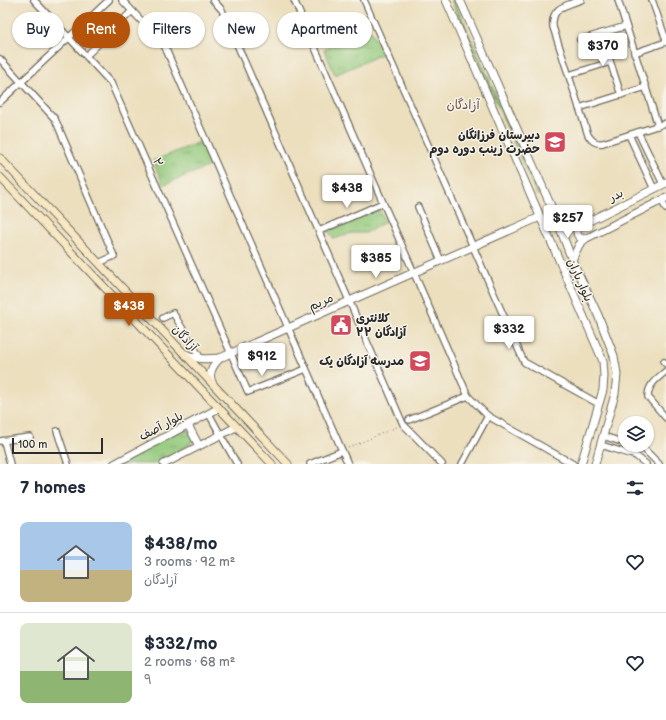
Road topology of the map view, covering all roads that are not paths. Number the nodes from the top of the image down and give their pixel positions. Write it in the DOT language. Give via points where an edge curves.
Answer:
graph roads {
  1 [pos="34,0"];
  2 [pos="109,0"];
  3 [pos="122,0"];
  4 [pos="213,0"];
  5 [pos="294,0"];
  6 [pos="364,0"];
  7 [pos="446,0"];
  8 [pos="460,0"];
  9 [pos="581,0"];
  10 [pos="618,0"];
  11 [pos="652,0"];
  12 [pos="132,11"];
  13 [pos="626,26"];
  14 [pos="601,33"];
  15 [pos="69,38"];
  16 [pos="580,40"];
  17 [pos="666,41"];
  18 [pos="634,53"];
  19 [pos="86,56"];
  20 [pos="0,59"];
  21 [pos="610,62"];
  22 [pos="569,75"];
  23 [pos="22,82"];
  24 [pos="646,87"];
  25 [pos="621,95"];
  26 [pos="0,102"];
  27 [pos="579,108"];
  28 [pos="666,123"];
  29 [pos="658,126"];
  30 [pos="515,128"];
  31 [pos="503,132"];
  32 [pos="638,132"];
  33 [pos="629,135"];
  34 [pos="0,158"];
  35 [pos="653,163"];
  36 [pos="644,166"];
  37 [pos="0,176"];
  38 [pos="664,183"];
  39 [pos="654,189"];
  40 [pos="664,200"];
  41 [pos="383,203"];
  42 [pos="418,207"];
  43 [pos="666,209"];
  44 [pos="555,215"];
  45 [pos="540,217"];
  46 [pos="57,219"];
  47 [pos="579,226"];
  48 [pos="48,227"];
  49 [pos="319,231"];
  50 [pos="585,239"];
  51 [pos="473,247"];
  52 [pos="572,260"];
  53 [pos="441,261"];
  54 [pos="99,263"];
  55 [pos="414,273"];
  56 [pos="350,301"];
  57 [pos="163,318"];
  58 [pos="288,328"];
  59 [pos="183,352"];
  60 [pos="232,353"];
  61 [pos="220,358"];
  62 [pos="201,359"];
  63 [pos="306,369"];
  64 [pos="666,371"];
  65 [pos="215,386"];
  66 [pos="468,396"];
  67 [pos="598,404"];
  68 [pos="219,408"];
  69 [pos="209,414"];
  70 [pos="488,416"];
  71 [pos="666,418"];
  72 [pos="409,420"];
  73 [pos="188,425"];
  74 [pos="236,427"];
  75 [pos="57,431"];
  76 [pos="221,434"];
  77 [pos="603,436"];
  78 [pos="30,437"];
  79 [pos="2,441"];
  80 [pos="618,441"];
  81 [pos="601,445"];
  82 [pos="199,446"];
  83 [pos="342,451"];
  84 [pos="646,452"];
  85 [pos="174,462"];
  86 [pos="10,464"];
  87 [pos="68,464"];
  88 [pos="114,464"];
  89 [pos="164,464"];
  90 [pos="236,464"];
  91 [pos="272,464"];
  92 [pos="288,464"];
  93 [pos="310,464"];
  94 [pos="348,464"];
  95 [pos="442,464"];
  96 [pos="462,464"];
  97 [pos="573,464"];
  98 [pos="581,464"];
  99 [pos="595,464"];
  100 [pos="646,464"];
  101 [pos="659,464"];
  1 -- 15 [label="street, ۲"];
  2 -- 15 [label="street"];
  3 -- 12 [label="street"];
  4 -- 49 [label="street" via="222,10"];
  5 -- 41 [label="street"];
  6 -- 51 [label="street"];
  7 -- 31 [label="street, بلوار باران"];
  8 -- 30 [label="street, بلوار باران"];
  9 -- 22 [label="street" via="561,7 552,19"];
  10 -- 13 [label="street"];
  11 -- 17 [label="street"];
  12 -- 19 [label="street"];
  12 -- 58 [label="street" via="164,45"];
  13 -- 14 [label="street"];
  13 -- 18 [label="street"];
  14 -- 16 [label="street"];
  14 -- 21 [label="street"];
  15 -- 19 [label="street, ۲"];
  15 -- 23 [label="street"];
  17 -- 18 [label="street"];
  18 -- 24 [label="street"];
  19 -- 60 [label="street, ۲" via="111,83"];
  20 -- 23 [label="street"];
  21 -- 22 [label="street"];
  21 -- 25 [label="street"];
  22 -- 27 [label="street"];
  23 -- 26 [label="street"];
  23 -- 54 [label="street" via="55,119 99,220 114,256"];
  24 -- 25 [label="street"];
  24 -- 29 [label="street"];
  25 -- 27 [label="street"];
  27 -- 33 [label="street" via="588,135 597,144"];
  28 -- 29 [label="street"];
  29 -- 32 [label="street"];
  30 -- 31 [label="street"];
  30 -- 44 [label="street, بلوار باران"];
  31 -- 45 [label="street, بلوار باران"];
  32 -- 33 [label="street"];
  32 -- 35 [label="street"];
  33 -- 36 [label="street"];
  34 -- 46 [label="main road, آزادگان"];
  35 -- 36 [label="street"];
  35 -- 38 [label="street"];
  36 -- 39 [label="street"];
  37 -- 48 [label="main road, آزادگان"];
  38 -- 39 [label="street, بدر"];
  39 -- 47 [label="street, بدر"];
  40 -- 43 [label="street"];
  40 -- 50 [label="street"];
  41 -- 49 [label="street"];
  41 -- 55 [label="street"];
  42 -- 53 [label="street"];
  44 -- 47 [label="street" via="561,221"];
  44 -- 52 [label="street, بلوار باران"];
  45 -- 51 [label="street, مریم"];
  45 -- 67 [label="street, بلوار باران" via="603,361 604,376"];
  46 -- 48 [label="main road"];
  46 -- 54 [label="main road, آزادگان"];
  47 -- 50 [label="street" via="576,230 577,235"];
  48 -- 68 [label="main road, آزادگان"];
  49 -- 56 [label="street"];
  50 -- 52 [label="street"];
  51 -- 53 [label="street, مریم"];
  51 -- 67 [label="street" via="524,362"];
  52 -- 77 [label="street, بلوار باران" via="614,356 617,374 615,394"];
  53 -- 55 [label="street, مریم"];
  54 -- 59 [label="main road, آزادگان"];
  55 -- 56 [label="street, مریم"];
  55 -- 66 [label="street"];
  56 -- 58 [label="street, مریم"];
  56 -- 95 [label="street" via="403,424"];
  57 -- 62 [label="street" via="173,313"];
  58 -- 60 [label="street, مریم"];
  58 -- 63 [label="street"];
  59 -- 62 [label="street"];
  59 -- 65 [label="main road, آزادگان"];
  60 -- 61 [label="street, مریم"];
  60 -- 63 [label="street, ۲" via="248,392"];
  61 -- 62 [label="street, مریم"];
  61 -- 65 [label="street" via="213,365 211,373 211,380"];
  63 -- 83 [label="street"];
  64 -- 71 [label="street" via="648,390 648,397"];
  65 -- 92 [label="main road, آزادگان"];
  66 -- 70 [label="street"];
  66 -- 72 [label="street"];
  67 -- 98 [label="street, بلوار باران"];
  68 -- 69 [label="street, بلوار آصف"];
  68 -- 74 [label="main road, آزادگان"];
  69 -- 73 [label="street, بلوار آصف"];
  69 -- 76 [label="street"];
  70 -- 96 [label="street"];
  70 -- 97 [label="street"];
  73 -- 82 [label="street"];
  73 -- 88 [label="street, بلوار آصف"];
  74 -- 76 [label="street"];
  74 -- 91 [label="main road, آزادگان"];
  75 -- 87 [label="street"];
  76 -- 82 [label="street"];
  76 -- 90 [label="street"];
  77 -- 80 [label="street"];
  77 -- 81 [label="street, بلوار باران"];
  78 -- 79 [label="street"];
  79 -- 86 [label="street"];
  81 -- 99 [label="street, بلوار باران"];
  81 -- 100 [label="street" via="636,456"];
  82 -- 85 [label="street"];
  83 -- 93 [label="street"];
  83 -- 94 [label="street"];
  84 -- 101 [label="street"];
  85 -- 89 [label="street"];
}
